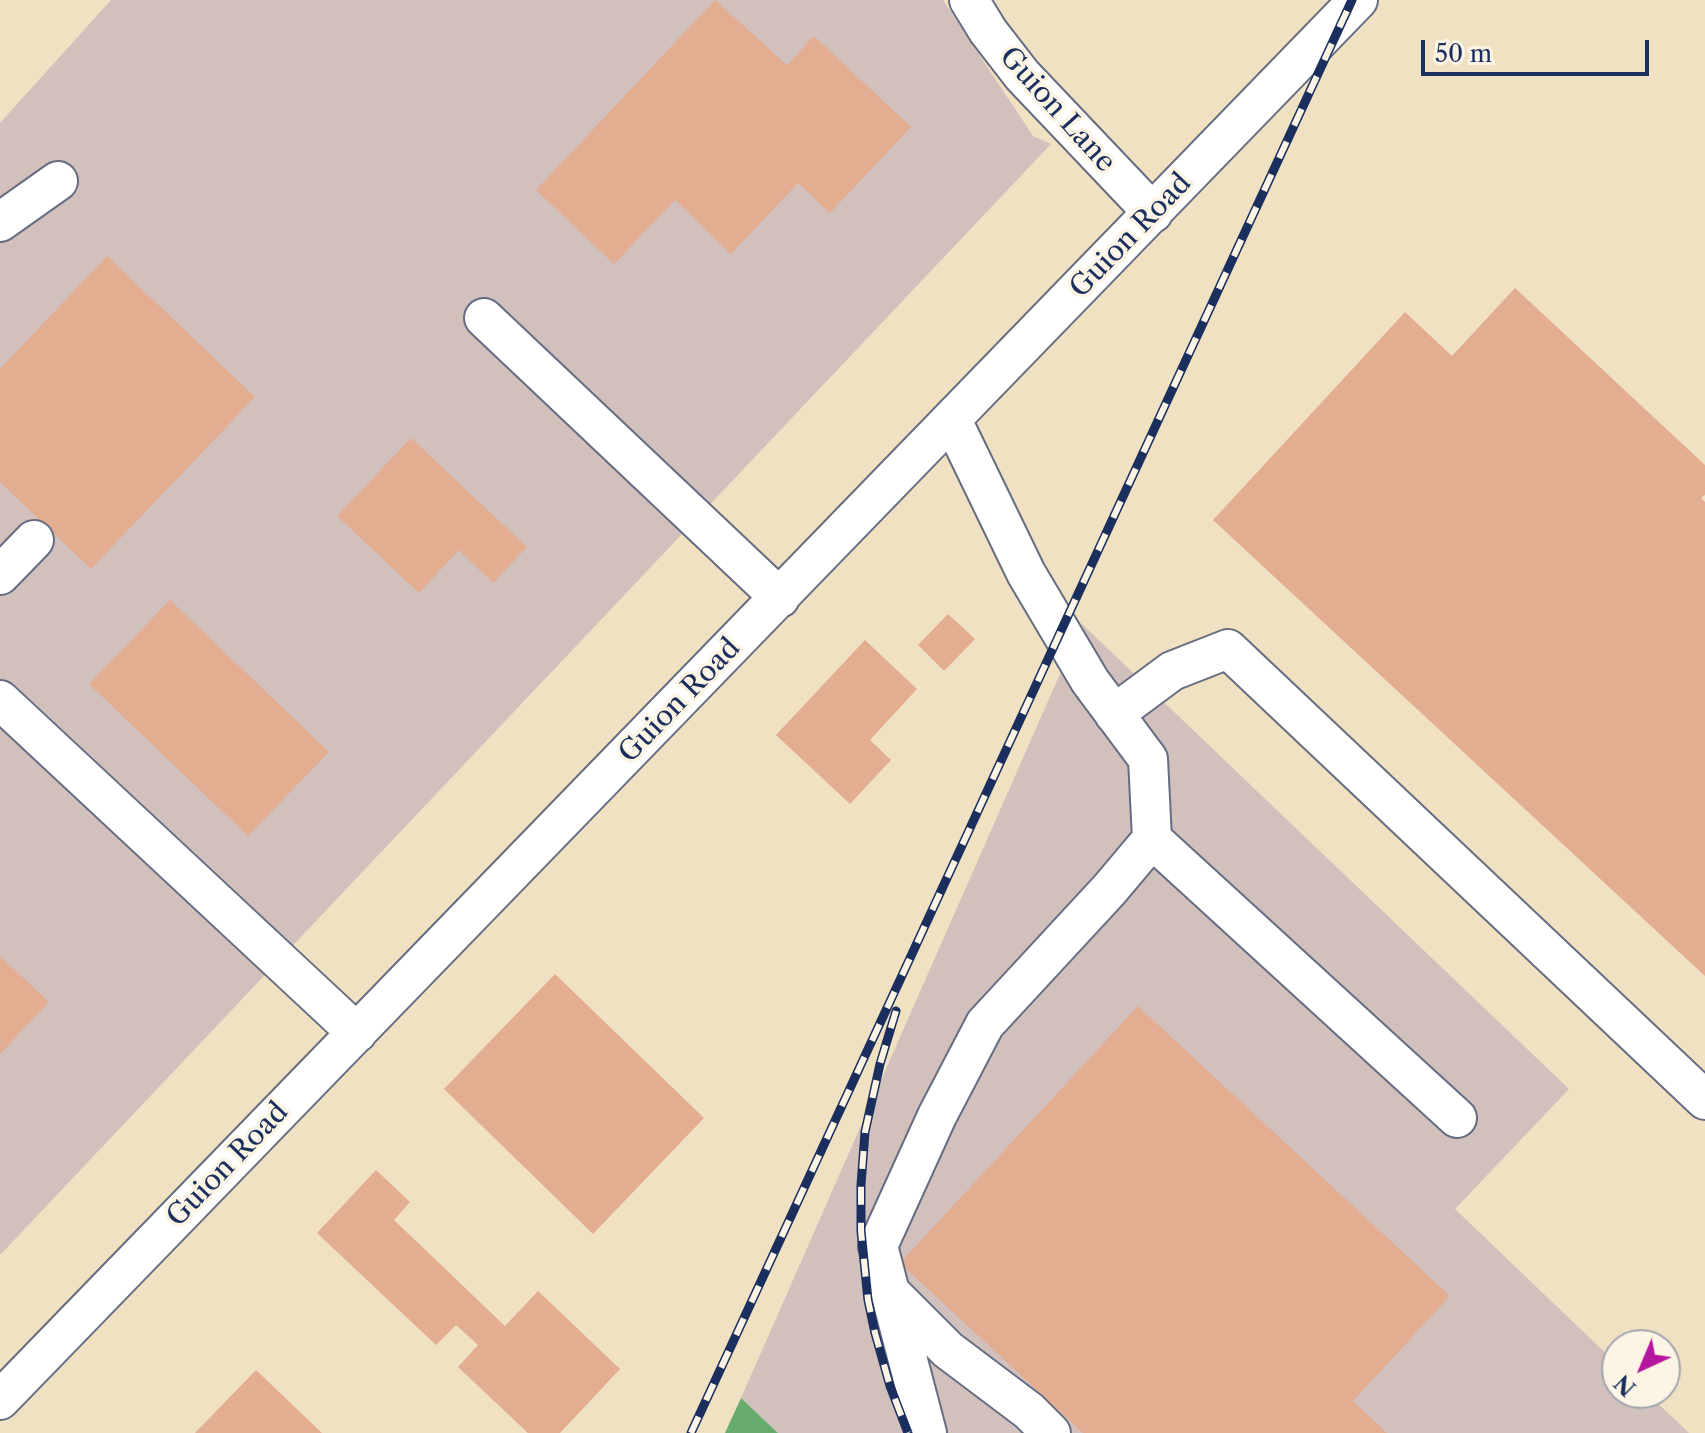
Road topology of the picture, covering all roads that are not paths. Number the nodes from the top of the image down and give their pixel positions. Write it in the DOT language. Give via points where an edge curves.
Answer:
graph roads {
  1 [pos="969,0"];
  2 [pos="1358,0"];
  3 [pos="58,181"];
  4 [pos="1153,213"];
  5 [pos="0,222"];
  6 [pos="484,318"];
  7 [pos="952,420"];
  8 [pos="34,540"];
  9 [pos="0,575"];
  10 [pos="780,598"];
  11 [pos="3,710"];
  12 [pos="1114,714"];
  13 [pos="1152,839"];
  14 [pos="357,1033"];
  15 [pos="1705,1100"];
  16 [pos="1457,1118"];
  17 [pos="890,1292"];
  18 [pos="0,1400"];
  19 [pos="927,1433"];
  20 [pos="1051,1433"];
  1 -- 4 [label="street, Guion Lane" via="1004,54"];
  2 -- 4 [label="street, Guion Road"];
  3 -- 5 [label="street"];
  4 -- 7 [label="street, Guion Road"];
  6 -- 10 [label="street"];
  7 -- 10 [label="street, Guion Road"];
  7 -- 12 [label="street" via="1026,573"];
  8 -- 9 [label="street"];
  10 -- 14 [label="street, Guion Road"];
  11 -- 14 [label="street"];
  12 -- 13 [label="street" via="1148,759"];
  12 -- 15 [label="street" via="1172,671 1228,649"];
  13 -- 16 [label="street"];
  13 -- 17 [label="street" via="985,1024 878,1246"];
  14 -- 18 [label="street, Guion Road"];
  17 -- 19 [label="street"];
  17 -- 20 [label="street" via="948,1350"];
}
